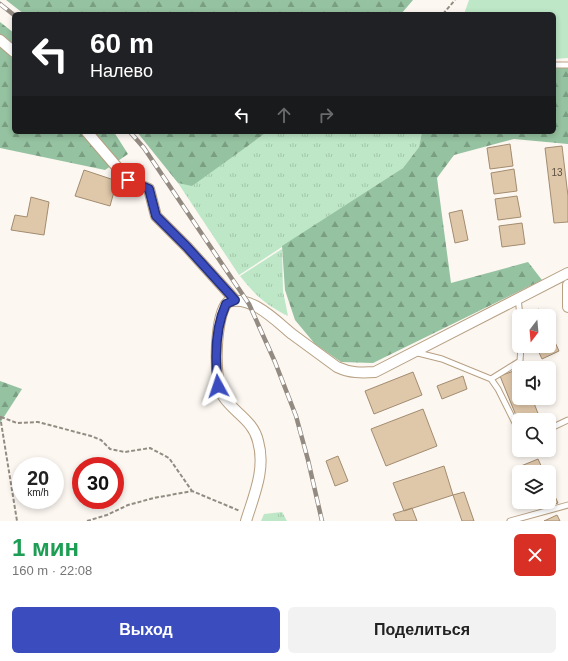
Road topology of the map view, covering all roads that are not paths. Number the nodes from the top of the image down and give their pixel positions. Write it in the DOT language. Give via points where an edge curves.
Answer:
graph roads {
  1 [pos="0,40"];
  2 [pos="12,50"];
  3 [pos="556,65"];
  4 [pos="568,65"];
  5 [pos="89,134"];
  6 [pos="568,273"];
  7 [pos="568,285"];
  8 [pos="518,298"];
  9 [pos="235,300"];
  10 [pos="568,308"];
  11 [pos="519,309"];
  12 [pos="413,352"];
  13 [pos="521,353"];
  14 [pos="491,379"];
  15 [pos="512,417"];
  16 [pos="568,420"];
  17 [pos="556,426"];
  18 [pos="568,505"];
  19 [pos="247,517"];
  20 [pos="510,521"];
  1 -- 2 [label="street"];
  3 -- 4 [label="lane"];
  5 -- 9 [label="street" via="128,180 149,189 156,216"];
  6 -- 8 [label="street"];
  7 -- 10 [label="street"];
  8 -- 11 [label="lane"];
  8 -- 12 [label="street"];
  9 -- 12 [label="street" via="263,311 337,367 346,371 375,372"];
  9 -- 19 [label="street" via="226,304 221,319 217,345 217,377 222,395 246,419 258,440 260,472"];
  12 -- 14 [label="lane" via="442,359"];
  13 -- 14 [label="lane" via="520,361"];
  14 -- 15 [label="lane"];
  16 -- 17 [label="lane"];
  18 -- 20 [label="lane"];
}
